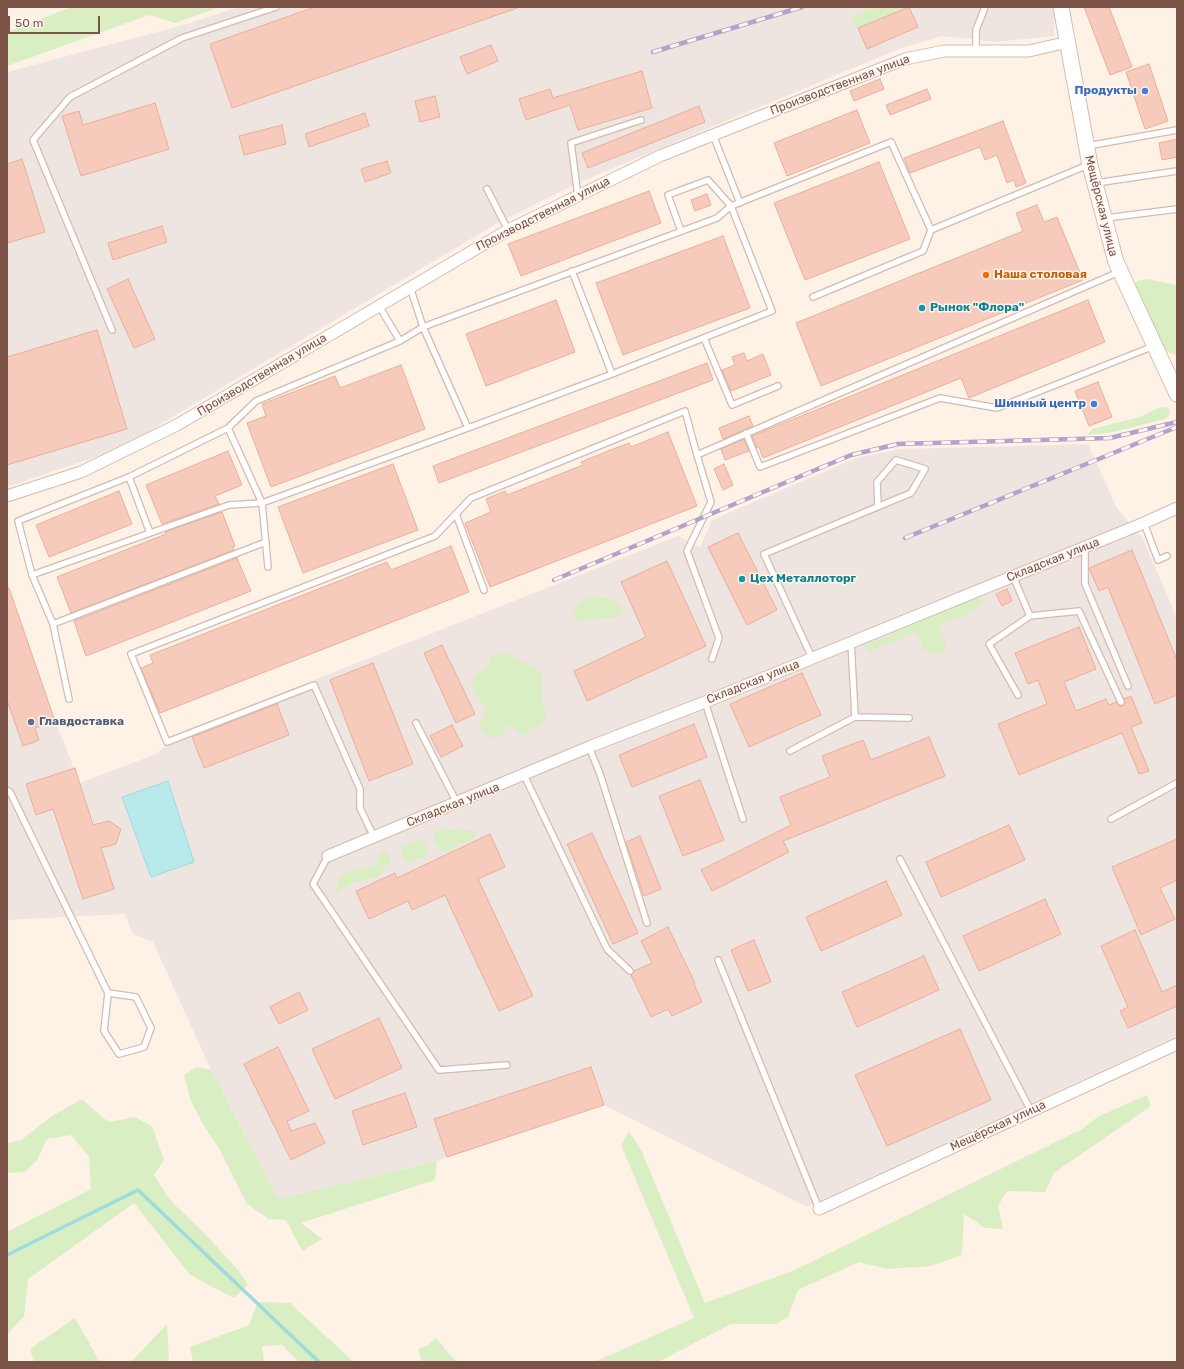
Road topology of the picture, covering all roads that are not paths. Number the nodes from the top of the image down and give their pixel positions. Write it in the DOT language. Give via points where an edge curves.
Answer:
graph roads {
  1 [pos="276,7"];
  2 [pos="985,7"];
  3 [pos="1061,7"];
  4 [pos="1068,42"];
  5 [pos="976,50"];
  6 [pos="641,120"];
  7 [pos="1177,130"];
  8 [pos="713,135"];
  9 [pos="1087,146"];
  10 [pos="1090,164"];
  11 [pos="1177,171"];
  12 [pos="1094,183"];
  13 [pos="487,189"];
  14 [pos="578,196"];
  15 [pos="740,203"];
  16 [pos="731,206"];
  17 [pos="1177,209"];
  18 [pos="1103,219"];
  19 [pos="508,230"];
  20 [pos="931,230"];
  21 [pos="681,231"];
  22 [pos="572,271"];
  23 [pos="1119,272"];
  24 [pos="410,287"];
  25 [pos="813,297"];
  26 [pos="379,306"];
  27 [pos="423,327"];
  28 [pos="112,330"];
  29 [pos="704,338"];
  30 [pos="400,341"];
  31 [pos="1154,345"];
  32 [pos="612,374"];
  33 [pos="778,386"];
  34 [pos="1177,394"];
  35 [pos="228,428"];
  36 [pos="468,428"];
  37 [pos="746,433"];
  38 [pos="697,455"];
  39 [pos="129,477"];
  40 [pos="7,496"];
  41 [pos="262,503"];
  42 [pos="878,506"];
  43 [pos="1177,508"];
  44 [pos="456,514"];
  45 [pos="1144,523"];
  46 [pos="150,533"];
  47 [pos="266,542"];
  48 [pos="1086,547"];
  49 [pos="1167,556"];
  50 [pos="268,567"];
  51 [pos="32,575"];
  52 [pos="1013,576"];
  53 [pos="484,590"];
  54 [pos="1030,616"];
  55 [pos="53,624"];
  56 [pos="851,642"];
  57 [pos="812,658"];
  58 [pos="712,659"];
  59 [pos="1128,686"];
  60 [pos="1018,695"];
  61 [pos="69,699"];
  62 [pos="705,702"];
  63 [pos="1120,702"];
  64 [pos="855,717"];
  65 [pos="909,718"];
  66 [pos="416,723"];
  67 [pos="589,747"];
  68 [pos="790,751"];
  69 [pos="524,775"];
  70 [pos="1177,783"];
  71 [pos="7,790"];
  72 [pos="457,803"];
  73 [pos="743,819"];
  74 [pos="1111,819"];
  75 [pos="374,837"];
  76 [pos="328,856"];
  77 [pos="900,859"];
  78 [pos="647,923"];
  79 [pos="718,960"];
  80 [pos="630,971"];
  81 [pos="108,993"];
  82 [pos="1177,1044"];
  83 [pos="507,1065"];
  84 [pos="1031,1111"];
  85 [pos="819,1209"];
  1 -- 28 [label="lane" via="182,38 70,97 32,140"];
  2 -- 5 [label="lane" via="976,30"];
  3 -- 4 [label="main road, Мещёрская улица"];
  4 -- 5 [label="street, Производственная улица" via="1029,51"];
  4 -- 9 [label="main road, Мещёрская улица"];
  5 -- 8 [label="street, Производственная улица" via="944,50 905,58"];
  6 -- 14 [label="lane" via="571,143"];
  7 -- 9 [label="lane"];
  8 -- 14 [label="street, Производственная улица" via="660,156"];
  8 -- 15 [label="lane"];
  9 -- 10 [label="main road, Мещёрская улица"];
  10 -- 12 [label="main road, Мещёрская улица"];
  10 -- 20 [label="lane"];
  11 -- 12 [label="lane"];
  12 -- 18 [label="main road, Мещёрская улица"];
  13 -- 19 [label="lane"];
  14 -- 19 [label="street, Производственная улица"];
  15 -- 16 [label="lane"];
  15 -- 20 [label="lane" via="891,142"];
  16 -- 21 [label="lane" via="717,218"];
  16 -- 21 [label="lane" via="708,180 668,195"];
  16 -- 29 [label="lane" via="772,311"];
  17 -- 18 [label="lane"];
  18 -- 23 [label="main road, Мещёрская улица"];
  19 -- 24 [label="street, Производственная улица"];
  20 -- 25 [label="lane" via="924,251"];
  21 -- 22 [label="lane"];
  22 -- 27 [label="lane"];
  22 -- 32 [label="lane"];
  23 -- 31 [label="main road, Мещёрская улица"];
  23 -- 37 [label="lane"];
  24 -- 26 [label="street, Производственная улица"];
  24 -- 27 [label="lane"];
  26 -- 30 [label="lane"];
  26 -- 40 [label="street, Производственная улица" via="177,425 81,472"];
  27 -- 30 [label="lane"];
  27 -- 36 [label="lane"];
  29 -- 32 [label="lane"];
  29 -- 33 [label="lane" via="732,405"];
  30 -- 35 [label="lane" via="256,400"];
  31 -- 34 [label="main road, Мещёрская улица"];
  31 -- 37 [label="lane" via="997,408 940,398 760,467"];
  32 -- 36 [label="lane"];
  35 -- 39 [label="lane"];
  35 -- 41 [label="lane"];
  36 -- 41 [label="lane"];
  37 -- 38 [label="lane"];
  38 -- 44 [label="lane" via="685,411 471,498"];
  38 -- 58 [label="lane" via="711,502 687,551 719,638"];
  39 -- 46 [label="lane"];
  39 -- 51 [label="lane" via="18,521"];
  41 -- 46 [label="lane" via="229,505"];
  41 -- 47 [label="lane"];
  42 -- 42 [label="lane" via="911,493 925,469 896,460 877,482"];
  42 -- 57 [label="lane" via="764,554"];
  43 -- 45 [label="street, Складская улица"];
  44 -- 53 [label="lane"];
  44 -- 75 [label="lane" via="435,536 131,654 167,742 314,685 360,789 360,808"];
  45 -- 48 [label="street, Складская улица"];
  45 -- 49 [label="lane" via="1158,560"];
  46 -- 51 [label="lane"];
  47 -- 50 [label="lane"];
  47 -- 55 [label="lane"];
  48 -- 52 [label="street, Складская улица"];
  48 -- 59 [label="lane" via="1085,584"];
  51 -- 55 [label="lane"];
  52 -- 54 [label="lane"];
  52 -- 56 [label="street, Складская улица"];
  54 -- 60 [label="lane" via="989,644"];
  54 -- 63 [label="lane" via="1080,611"];
  55 -- 61 [label="lane"];
  56 -- 57 [label="street, Складская улица"];
  56 -- 64 [label="lane"];
  57 -- 62 [label="street, Складская улица"];
  62 -- 67 [label="street, Складская улица"];
  62 -- 73 [label="lane"];
  64 -- 65 [label="lane"];
  64 -- 68 [label="lane"];
  66 -- 72 [label="lane"];
  67 -- 69 [label="street, Складская улица"];
  67 -- 78 [label="lane"];
  69 -- 72 [label="street, Складская улица"];
  69 -- 80 [label="lane" via="607,949"];
  70 -- 74 [label="lane"];
  71 -- 81 [label="lane"];
  72 -- 75 [label="street, Складская улица"];
  75 -- 76 [label="street, Складская улица"];
  76 -- 83 [label="lane" via="313,884 440,1070"];
  77 -- 84 [label="lane"];
  79 -- 85 [label="lane"];
  81 -- 81 [label="lane" via="104,1032 119,1054 144,1047 151,1028 136,997"];
  82 -- 84 [label="street, Мещёрская улица"];
  84 -- 85 [label="street, Мещёрская улица"];
}
